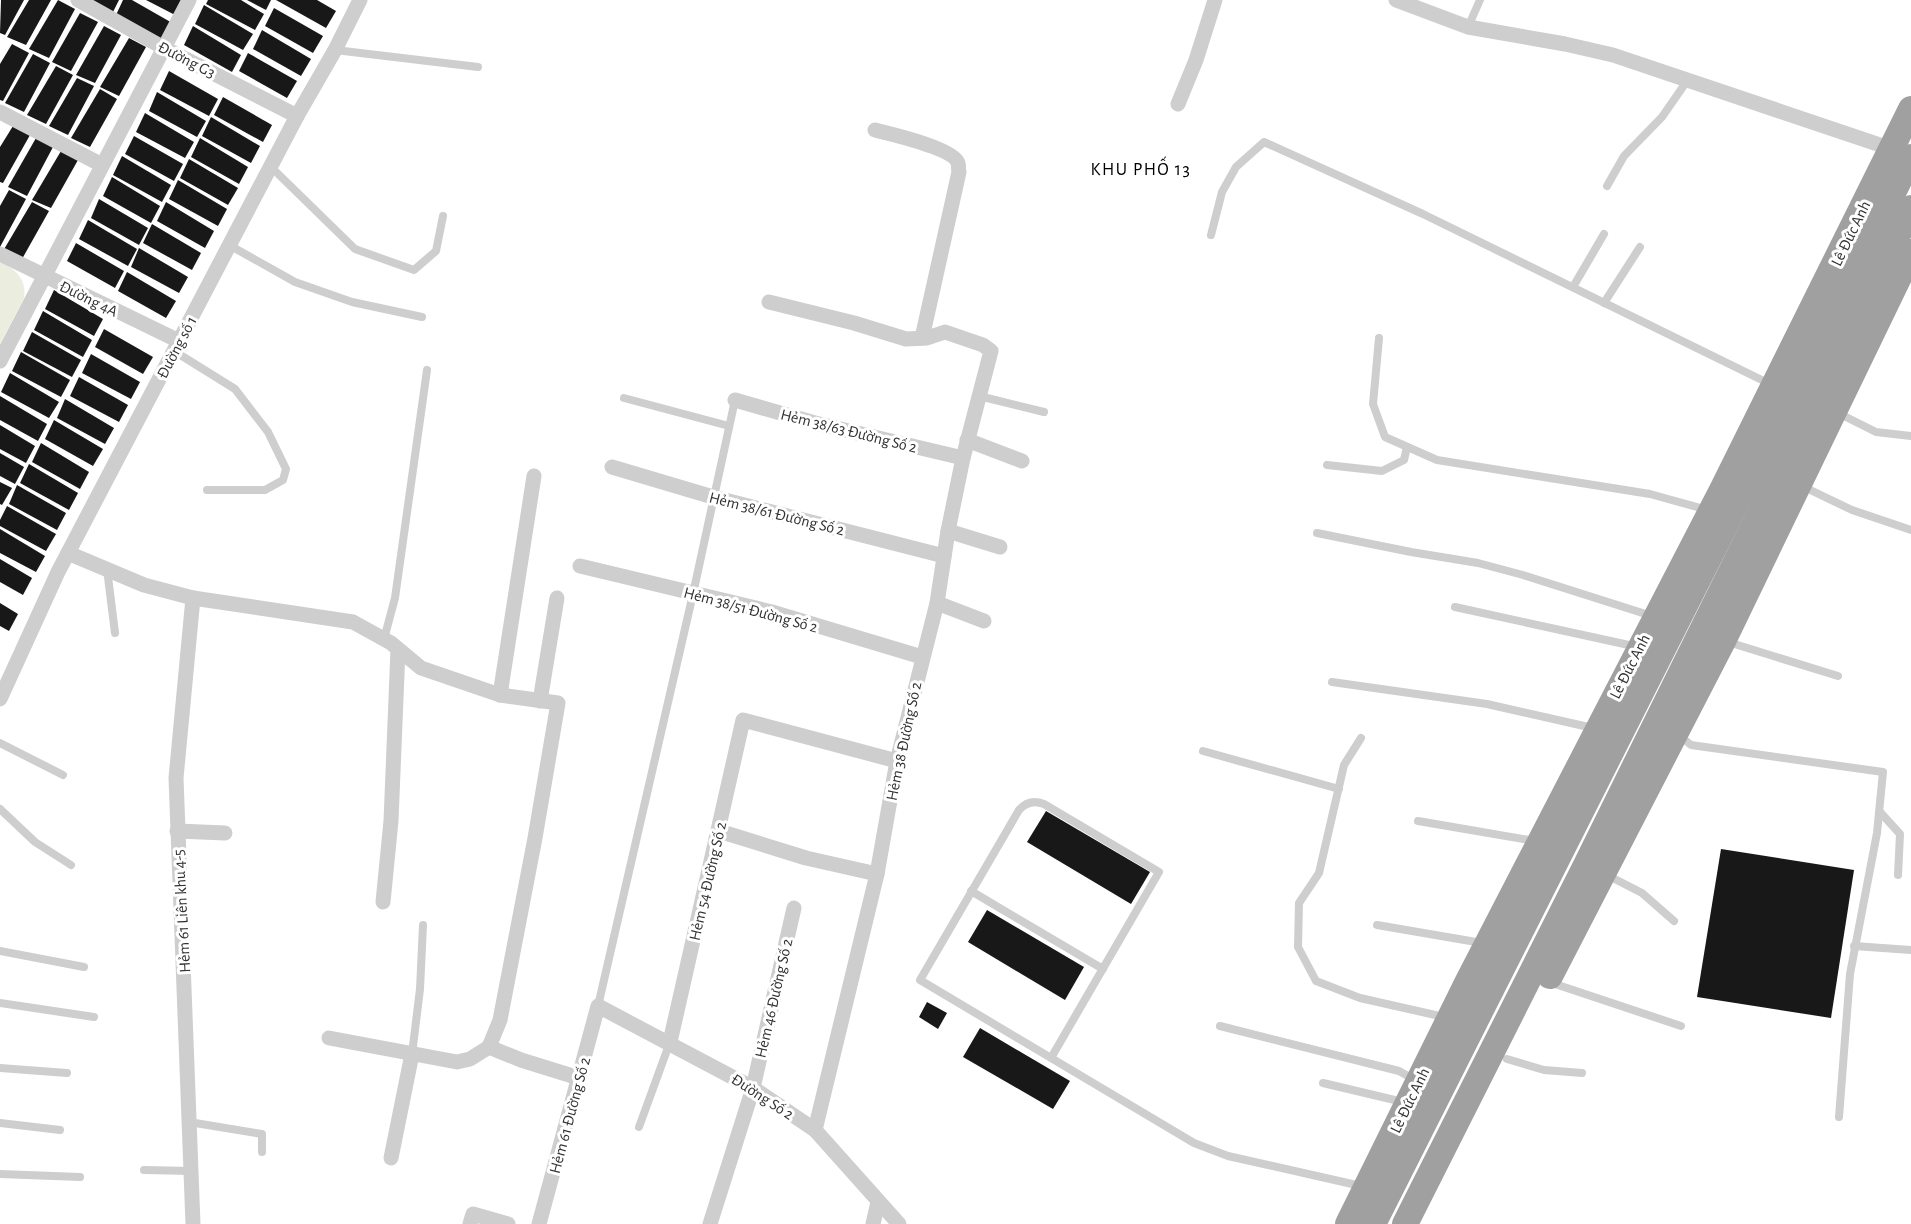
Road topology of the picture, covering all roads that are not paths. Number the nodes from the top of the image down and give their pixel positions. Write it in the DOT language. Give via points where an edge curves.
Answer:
graph roads {
  1 [pos="78,0"];
  2 [pos="189,0"];
  3 [pos="360,0"];
  4 [pos="1215,0"];
  5 [pos="1396,0"];
  6 [pos="1480,0"];
  7 [pos="1468,27"];
  8 [pos="164,48"];
  9 [pos="335,50"];
  10 [pos="478,67"];
  11 [pos="1687,81"];
  12 [pos="1178,104"];
  13 [pos="1911,109"];
  14 [pos="0,112"];
  15 [pos="297,116"];
  16 [pos="875,130"];
  17 [pos="1904,154"];
  18 [pos="102,165"];
  19 [pos="270,166"];
  20 [pos="1607,186"];
  21 [pos="1911,208"];
  22 [pos="443,216"];
  23 [pos="1604,234"];
  24 [pos="1211,236"];
  25 [pos="229,245"];
  26 [pos="1640,247"];
  27 [pos="1911,252"];
  28 [pos="0,254"];
  29 [pos="46,277"];
  30 [pos="1573,287"];
  31 [pos="770,302"];
  32 [pos="1604,303"];
  33 [pos="422,317"];
  34 [pos="922,338"];
  35 [pos="1379,338"];
  36 [pos="176,346"];
  37 [pos="0,362"];
  38 [pos="427,370"];
  39 [pos="1774,386"];
  40 [pos="979,396"];
  41 [pos="624,398"];
  42 [pos="735,400"];
  43 [pos="1834,411"];
  44 [pos="1044,412"];
  45 [pos="729,426"];
  46 [pos="1911,436"];
  47 [pos="968,440"];
  48 [pos="1407,447"];
  49 [pos="963,458"];
  50 [pos="1022,461"];
  51 [pos="1327,465"];
  52 [pos="612,467"];
  53 [pos="534,476"];
  54 [pos="1798,484"];
  55 [pos="207,490"];
  56 [pos="712,497"];
  57 [pos="1720,515"];
  58 [pos="1911,530"];
  59 [pos="948,531"];
  60 [pos="1317,533"];
  61 [pos="1000,547"];
  62 [pos="68,553"];
  63 [pos="944,556"];
  64 [pos="580,566"];
  65 [pos="107,569"];
  66 [pos="693,594"];
  67 [pos="193,598"];
  68 [pos="557,598"];
  69 [pos="937,603"];
  70 [pos="1455,607"];
  71 [pos="1666,620"];
  72 [pos="984,621"];
  73 [pos="115,633"];
  74 [pos="384,639"];
  75 [pos="1723,641"];
  76 [pos="1639,647"];
  77 [pos="398,649"];
  78 [pos="922,657"];
  79 [pos="1838,676"];
  80 [pos="1332,682"];
  81 [pos="500,695"];
  82 [pos="0,699"];
  83 [pos="540,700"];
  84 [pos="1597,730"];
  85 [pos="1677,733"];
  86 [pos="1361,738"];
  87 [pos="0,743"];
  88 [pos="1203,751"];
  89 [pos="897,760"];
  90 [pos="63,775"];
  91 [pos="1339,789"];
  92 [pos="0,809"];
  93 [pos="1880,812"];
  94 [pos="1418,821"];
  95 [pos="177,831"];
  96 [pos="719,831"];
  97 [pos="225,833"];
  98 [pos="1540,842"];
  99 [pos="71,865"];
  100 [pos="1595,869"];
  101 [pos="877,874"];
  102 [pos="1898,875"];
  103 [pos="971,891"];
  104 [pos="383,902"];
  105 [pos="794,908"];
  106 [pos="1674,921"];
  107 [pos="423,925"];
  108 [pos="1377,925"];
  109 [pos="1487,944"];
  110 [pos="1854,946"];
  111 [pos="1911,950"];
  112 [pos="0,951"];
  113 [pos="84,967"];
  114 [pos="1102,969"];
  115 [pos="1547,981"];
  116 [pos="0,1003"];
  117 [pos="598,1006"];
  118 [pos="94,1017"];
  119 [pos="1449,1018"];
  120 [pos="1220,1026"];
  121 [pos="1681,1026"];
  122 [pos="329,1038"];
  123 [pos="670,1042"];
  124 [pos="489,1047"];
  125 [pos="412,1054"];
  126 [pos="1051,1058"];
  127 [pos="1507,1059"];
  128 [pos="0,1068"];
  129 [pos="67,1073"];
  130 [pos="1582,1073"];
  131 [pos="579,1078"];
  132 [pos="1323,1083"];
  133 [pos="753,1088"];
  134 [pos="1413,1092"];
  135 [pos="1839,1117"];
  136 [pos="189,1122"];
  137 [pos="0,1123"];
  138 [pos="639,1127"];
  139 [pos="60,1130"];
  140 [pos="815,1130"];
  141 [pos="262,1152"];
  142 [pos="392,1158"];
  143 [pos="144,1170"];
  144 [pos="192,1171"];
  145 [pos="0,1174"];
  146 [pos="80,1177"];
  147 [pos="1366,1187"];
  148 [pos="878,1202"];
  149 [pos="193,1224"];
  150 [pos="470,1224"];
  151 [pos="508,1224"];
  152 [pos="539,1224"];
  153 [pos="710,1224"];
  154 [pos="873,1224"];
  155 [pos="898,1224"];
  156 [pos="1348,1224"];
  157 [pos="1373,1224"];
  158 [pos="1405,1224"];
  159 [pos="1421,1224"];
  1 -- 8 [label="street, Đường G3"];
  2 -- 8 [label="street"];
  3 -- 9 [label="street, Đường số 1"];
  4 -- 12 [label="street"];
  5 -- 7 [label="street"];
  6 -- 7 [label="lane"];
  7 -- 11 [label="street" via="1613,55"];
  8 -- 15 [label="street, Đường G3"];
  8 -- 18 [label="street"];
  9 -- 10 [label="lane"];
  9 -- 15 [label="street, Đường số 1"];
  11 -- 17 [label="street"];
  11 -- 20 [label="lane" via="1662,117 1624,156"];
  13 -- 17 [label="highway, Lê Đức Anh"];
  14 -- 18 [label="street"];
  15 -- 19 [label="street, Đường số 1"];
  16 -- 34 [label="street" via="931,146 958,163"];
  17 -- 39 [label="highway, Lê Đức Anh"];
  17 -- 57 [label="highway, Lê Đức Anh"];
  18 -- 29 [label="street"];
  19 -- 22 [label="lane" via="356,249 414,270 436,251"];
  19 -- 25 [label="street, Đường số 1"];
  21 -- 100 [label="highway"];
  23 -- 30 [label="lane"];
  24 -- 30 [label="lane" via="1222,192 1236,167 1264,142"];
  25 -- 33 [label="lane" via="295,282 352,302"];
  25 -- 36 [label="street, Đường số 1"];
  26 -- 32 [label="lane"];
  27 -- 43 [label="highway"];
  28 -- 29 [label="street, Đường 4A"];
  29 -- 36 [label="street, Đường 4A"];
  29 -- 37 [label="street"];
  30 -- 32 [label="lane"];
  31 -- 34 [label="street" via="906,339"];
  32 -- 39 [label="lane"];
  34 -- 40 [label="street, Hẻm 38 Đường Số 2" via="945,333 991,351"];
  35 -- 48 [label="lane" via="1373,404 1385,437"];
  36 -- 55 [label="lane" via="235,389 268,432 286,469 283,480 265,490"];
  36 -- 62 [label="street, Đường số 1"];
  38 -- 74 [label="lane" via="395,598"];
  39 -- 57 [label="highway, Lê Đức Anh"];
  40 -- 44 [label="lane"];
  40 -- 47 [label="street, Hẻm 38 Đường Số 2"];
  41 -- 45 [label="lane"];
  42 -- 45 [label="lane"];
  42 -- 49 [label="street, Hẻm 38/63 Đường Số 2"];
  43 -- 46 [label="lane" via="1876,432"];
  43 -- 54 [label="highway"];
  45 -- 56 [label="lane"];
  47 -- 49 [label="street, Hẻm 38 Đường Số 2"];
  47 -- 50 [label="street"];
  48 -- 51 [label="lane" via="1404,460 1382,471"];
  48 -- 57 [label="lane" via="1437,460 1650,494"];
  49 -- 59 [label="street, Hẻm 38 Đường Số 2"];
  52 -- 56 [label="street, Hẻm 38/61 Đường Số 2"];
  53 -- 81 [label="street"];
  54 -- 58 [label="lane" via="1852,510"];
  54 -- 75 [label="highway"];
  56 -- 63 [label="street, Hẻm 38/61 Đường Số 2"];
  56 -- 66 [label="lane"];
  57 -- 71 [label="highway, Lê Đức Anh"];
  59 -- 61 [label="street"];
  59 -- 63 [label="street, Hẻm 38 Đường Số 2"];
  60 -- 71 [label="lane" via="1478,563"];
  62 -- 65 [label="street"];
  62 -- 82 [label="street, Đường số 1"];
  63 -- 69 [label="street, Hẻm 38 Đường Số 2"];
  64 -- 66 [label="street, Hẻm 38/51 Đường Số 2"];
  65 -- 67 [label="street" via="144,585"];
  65 -- 73 [label="lane"];
  66 -- 78 [label="street, Hẻm 38/51 Đường Số 2" via="772,612"];
  66 -- 117 [label="lane"];
  67 -- 74 [label="street" via="353,622"];
  67 -- 95 [label="street, Hẻm 61 Liên khu 4-5" via="176,777"];
  68 -- 83 [label="street"];
  69 -- 72 [label="street"];
  69 -- 78 [label="street, Hẻm 38 Đường Số 2"];
  70 -- 76 [label="lane"];
  71 -- 76 [label="highway, Lê Đức Anh"];
  71 -- 157 [label="highway, Lê Đức Anh"];
  74 -- 77 [label="street"];
  75 -- 79 [label="lane"];
  75 -- 85 [label="highway"];
  76 -- 84 [label="highway, Lê Đức Anh"];
  77 -- 81 [label="street" via="421,668"];
  77 -- 104 [label="street" via="391,821"];
  78 -- 89 [label="street, Hẻm 38 Đường Số 2"];
  80 -- 84 [label="lane" via="1487,704"];
  81 -- 83 [label="street"];
  83 -- 124 [label="street" via="558,703 500,1020"];
  84 -- 98 [label="highway, Lê Đức Anh"];
  85 -- 93 [label="lane" via="1691,745 1883,772"];
  85 -- 100 [label="highway"];
  86 -- 91 [label="lane" via="1344,765"];
  87 -- 90 [label="lane"];
  88 -- 91 [label="lane"];
  89 -- 96 [label="street, Hẻm 54 Đường Số 2" via="743,720"];
  89 -- 101 [label="street, Hẻm 38 Đường Số 2"];
  91 -- 119 [label="lane" via="1319,873 1299,903 1298,947 1316,981 1360,998"];
  92 -- 99 [label="lane" via="35,842"];
  93 -- 102 [label="lane" via="1900,834"];
  93 -- 110 [label="lane"];
  94 -- 98 [label="lane"];
  95 -- 97 [label="street"];
  95 -- 136 [label="street, Hẻm 61 Liên khu 4-5"];
  96 -- 101 [label="street" via="806,858"];
  96 -- 123 [label="street, Hẻm 54 Đường Số 2"];
  98 -- 109 [label="highway, Lê Đức Anh"];
  100 -- 106 [label="lane" via="1642,893"];
  100 -- 115 [label="highway"];
  100 -- 158 [label="highway"];
  101 -- 140 [label="street, Hẻm 38 Đường Số 2"];
  103 -- 114 [label="lane"];
  103 -- 114 [label="lane" via="1019,810 1033,801 1159,872"];
  103 -- 126 [label="lane" via="920,980"];
  105 -- 133 [label="street, Hẻm 46 Đường Số 2"];
  107 -- 125 [label="lane"];
  108 -- 109 [label="lane"];
  109 -- 119 [label="highway, Lê Đức Anh"];
  110 -- 111 [label="lane"];
  110 -- 135 [label="lane"];
  112 -- 113 [label="lane"];
  114 -- 126 [label="lane"];
  115 -- 121 [label="lane"];
  115 -- 127 [label="highway"];
  116 -- 118 [label="lane"];
  117 -- 123 [label="street, Đường Số 2"];
  117 -- 131 [label="street, Hẻm 61 Đường Số 2"];
  119 -- 134 [label="highway, Lê Đức Anh"];
  120 -- 134 [label="lane" via="1400,1071"];
  122 -- 125 [label="street"];
  123 -- 133 [label="street, Đường Số 2"];
  123 -- 138 [label="lane"];
  124 -- 125 [label="street" via="457,1062"];
  124 -- 131 [label="street"];
  125 -- 142 [label="street"];
  126 -- 147 [label="lane" via="1210,1150"];
  127 -- 130 [label="lane" via="1544,1070"];
  127 -- 159 [label="highway"];
  128 -- 129 [label="lane"];
  131 -- 152 [label="street, Hẻm 61 Đường Số 2"];
  132 -- 134 [label="lane"];
  133 -- 140 [label="street, Đường Số 2"];
  133 -- 153 [label="street, Hẻm 46 Đường Số 2"];
  134 -- 147 [label="highway, Lê Đức Anh"];
  136 -- 141 [label="lane" via="262,1134"];
  136 -- 144 [label="street, Hẻm 61 Liên khu 4-5"];
  137 -- 139 [label="lane"];
  140 -- 148 [label="street, Đường Số 2"];
  143 -- 144 [label="lane"];
  144 -- 149 [label="street, Hẻm 61 Liên khu 4-5"];
  145 -- 146 [label="lane"];
  147 -- 156 [label="highway, Lê Đức Anh"];
  148 -- 154 [label="street"];
  148 -- 155 [label="street, Đường Số 2"];
  150 -- 151 [label="street" via="473,1214"];
}
